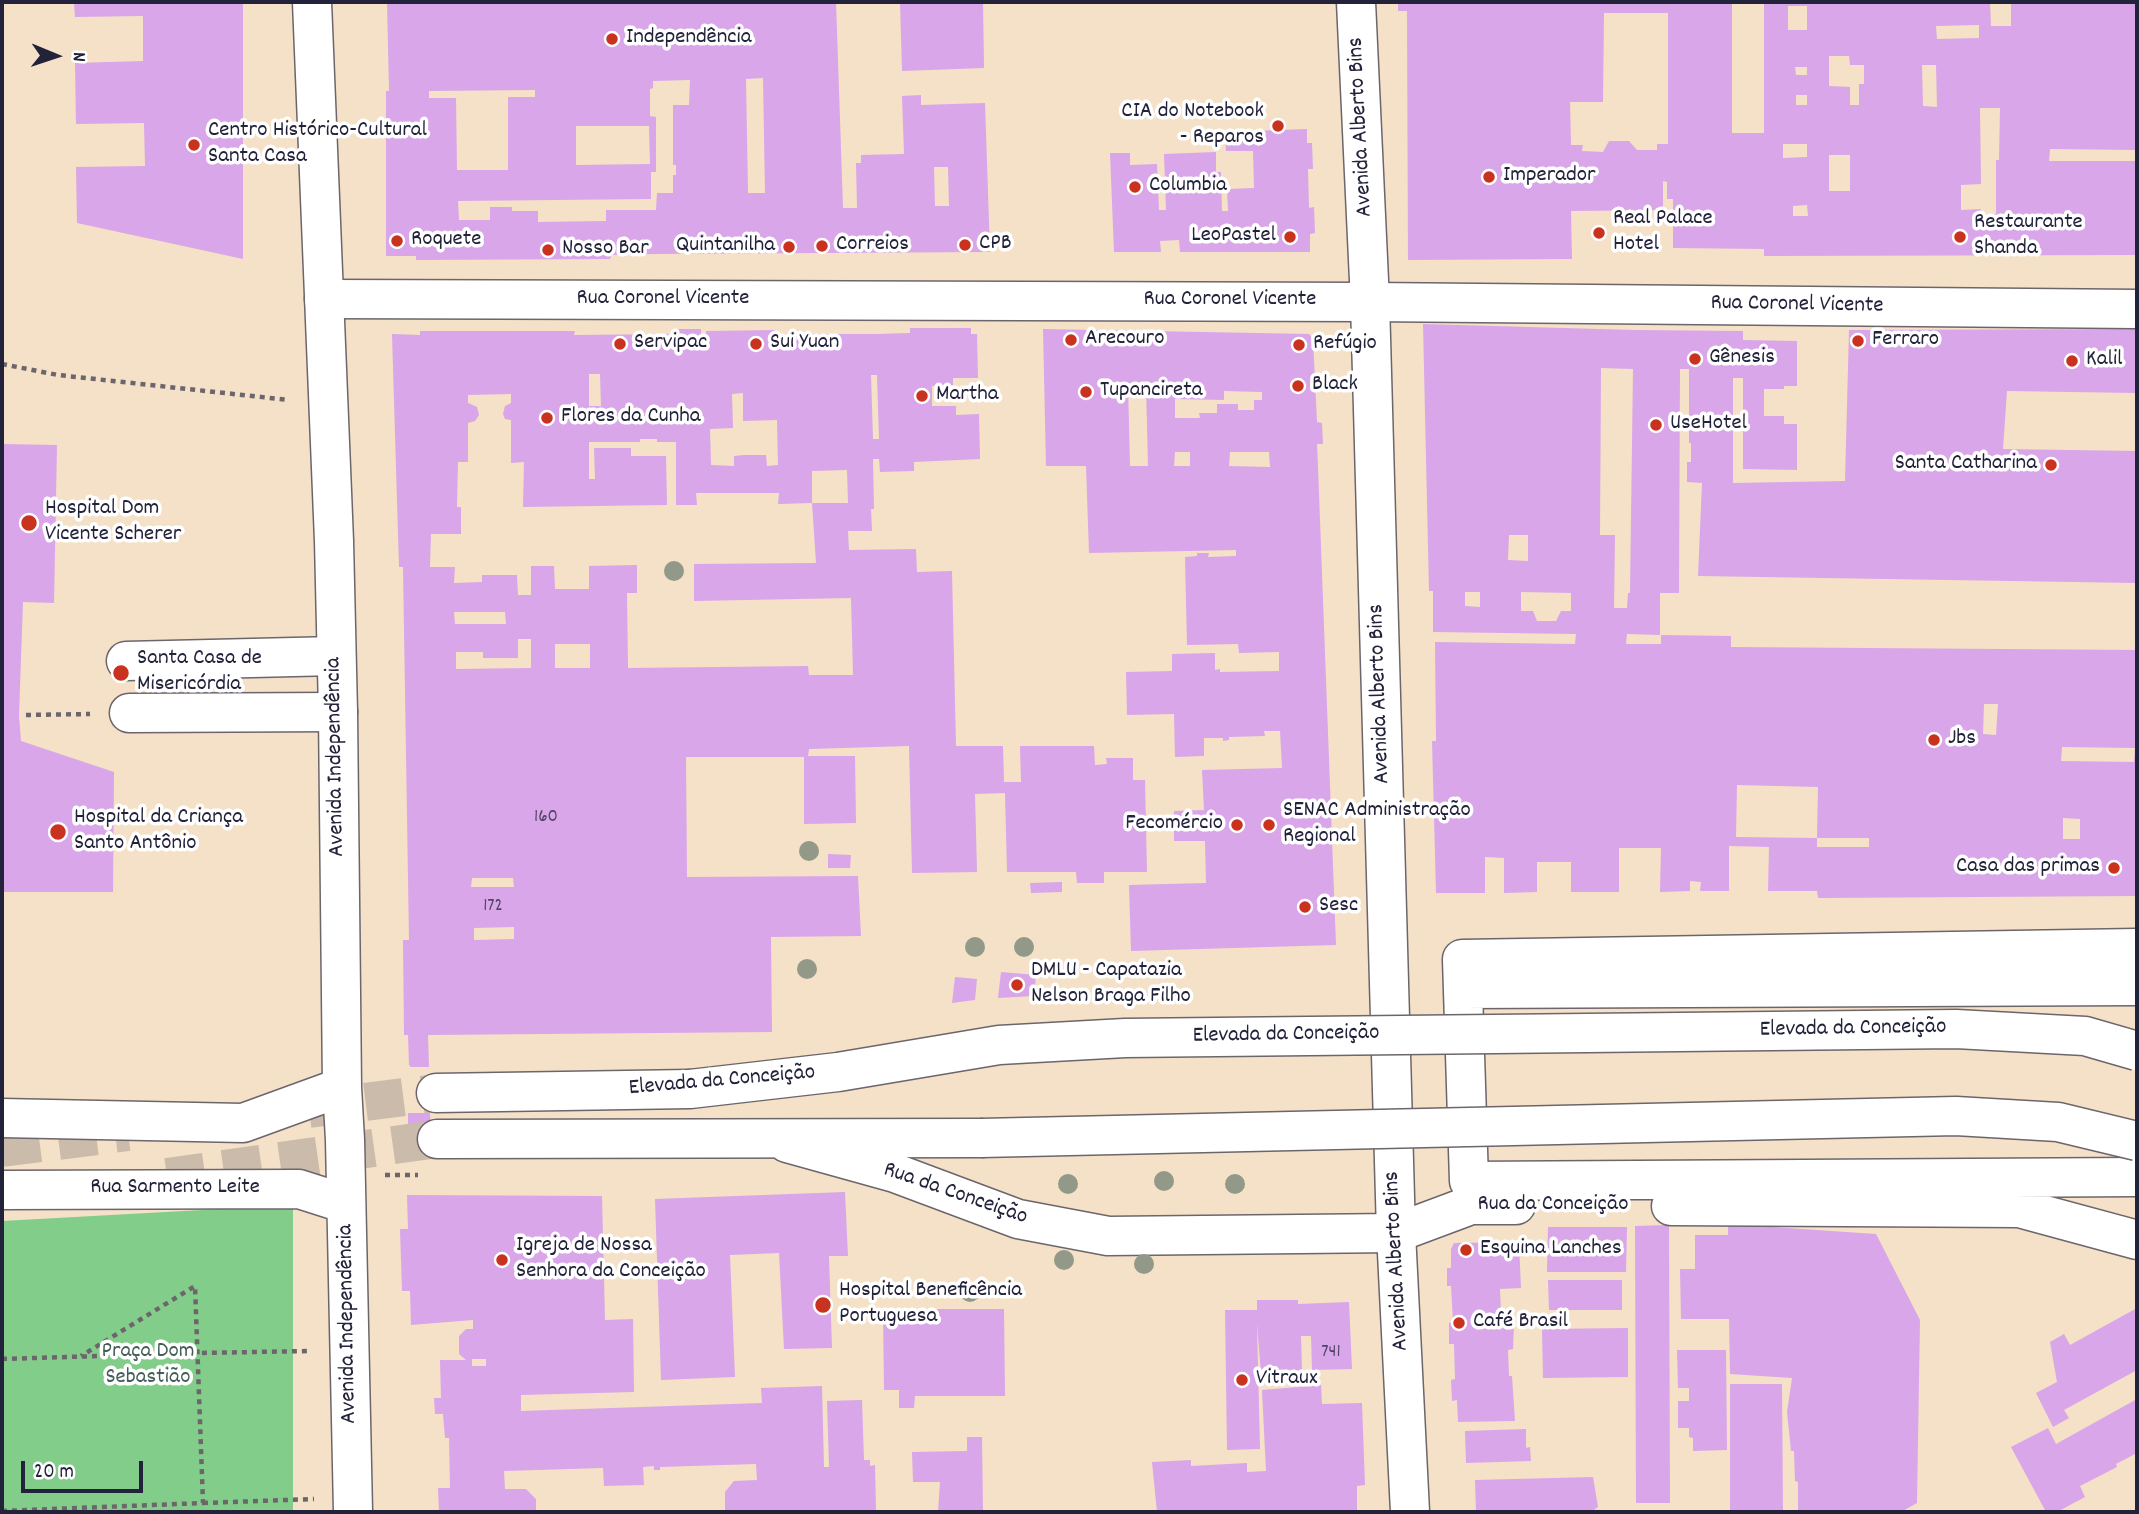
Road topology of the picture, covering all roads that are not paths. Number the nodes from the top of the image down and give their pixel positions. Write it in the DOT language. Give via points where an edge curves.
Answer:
graph roads {
  1 [pos="312,2"];
  2 [pos="1356,2"];
  3 [pos="324,299"];
  4 [pos="1370,302"];
  5 [pos="2137,309"];
  6 [pos="336,656"];
  7 [pos="126,661"];
  8 [pos="338,712"];
  9 [pos="129,713"];
  10 [pos="2137,948"];
  11 [pos="1462,974"];
  12 [pos="2137,986"];
  13 [pos="2137,1051"];
  14 [pos="342,1087"];
  15 [pos="436,1093"];
  16 [pos="2,1118"];
  17 [pos="437,1139"];
  18 [pos="774,1139"];
  19 [pos="2137,1141"];
  20 [pos="2137,1177"];
  21 [pos="2,1190"];
  22 [pos="346,1204"];
  23 [pos="1396,1233"];
  24 [pos="2137,1240"];
  25 [pos="353,1505"];
  26 [pos="1410,1512"];
  1 -- 3 [label="main road, Avenida Independência"];
  2 -- 4 [label="main road, Avenida Alberto Bins"];
  3 -- 4 [label="main road, Rua Coronel Vicente"];
  3 -- 6 [label="main road, Avenida Independência"];
  4 -- 5 [label="main road, Rua Coronel Vicente"];
  4 -- 23 [label="main road, Avenida Alberto Bins"];
  6 -- 7 [label="main road"];
  6 -- 8 [label="main road, Avenida Independência"];
  8 -- 9 [label="main road"];
  8 -- 14 [label="main road, Avenida Independência"];
  10 -- 11 [label="main road"];
  11 -- 12 [label="main road"];
  11 -- 20 [label="main road" via="1469,1181"];
  13 -- 15 [label="main road, Elevada da Conceição, bridge" via="2085,1036 1956,1029 1125,1038 999,1045 838,1072 691,1089"];
  14 -- 16 [label="main road" via="243,1123"];
  14 -- 22 [label="main road, Avenida Independência"];
  17 -- 18 [label="main road"];
  18 -- 19 [label="main road, bridge" via="1956,1116 2058,1122"];
  18 -- 23 [label="main road, Rua da Conceição" via="895,1173 1018,1219 1108,1236"];
  21 -- 22 [label="main road, Rua Sarmento Leite" via="299,1189"];
  22 -- 25 [label="main road, Avenida Independência"];
  23 -- 24 [label="main road, Rua da Conceição" via="1471,1205 2019,1208"];
  23 -- 26 [label="main road, Avenida Alberto Bins"];
}
